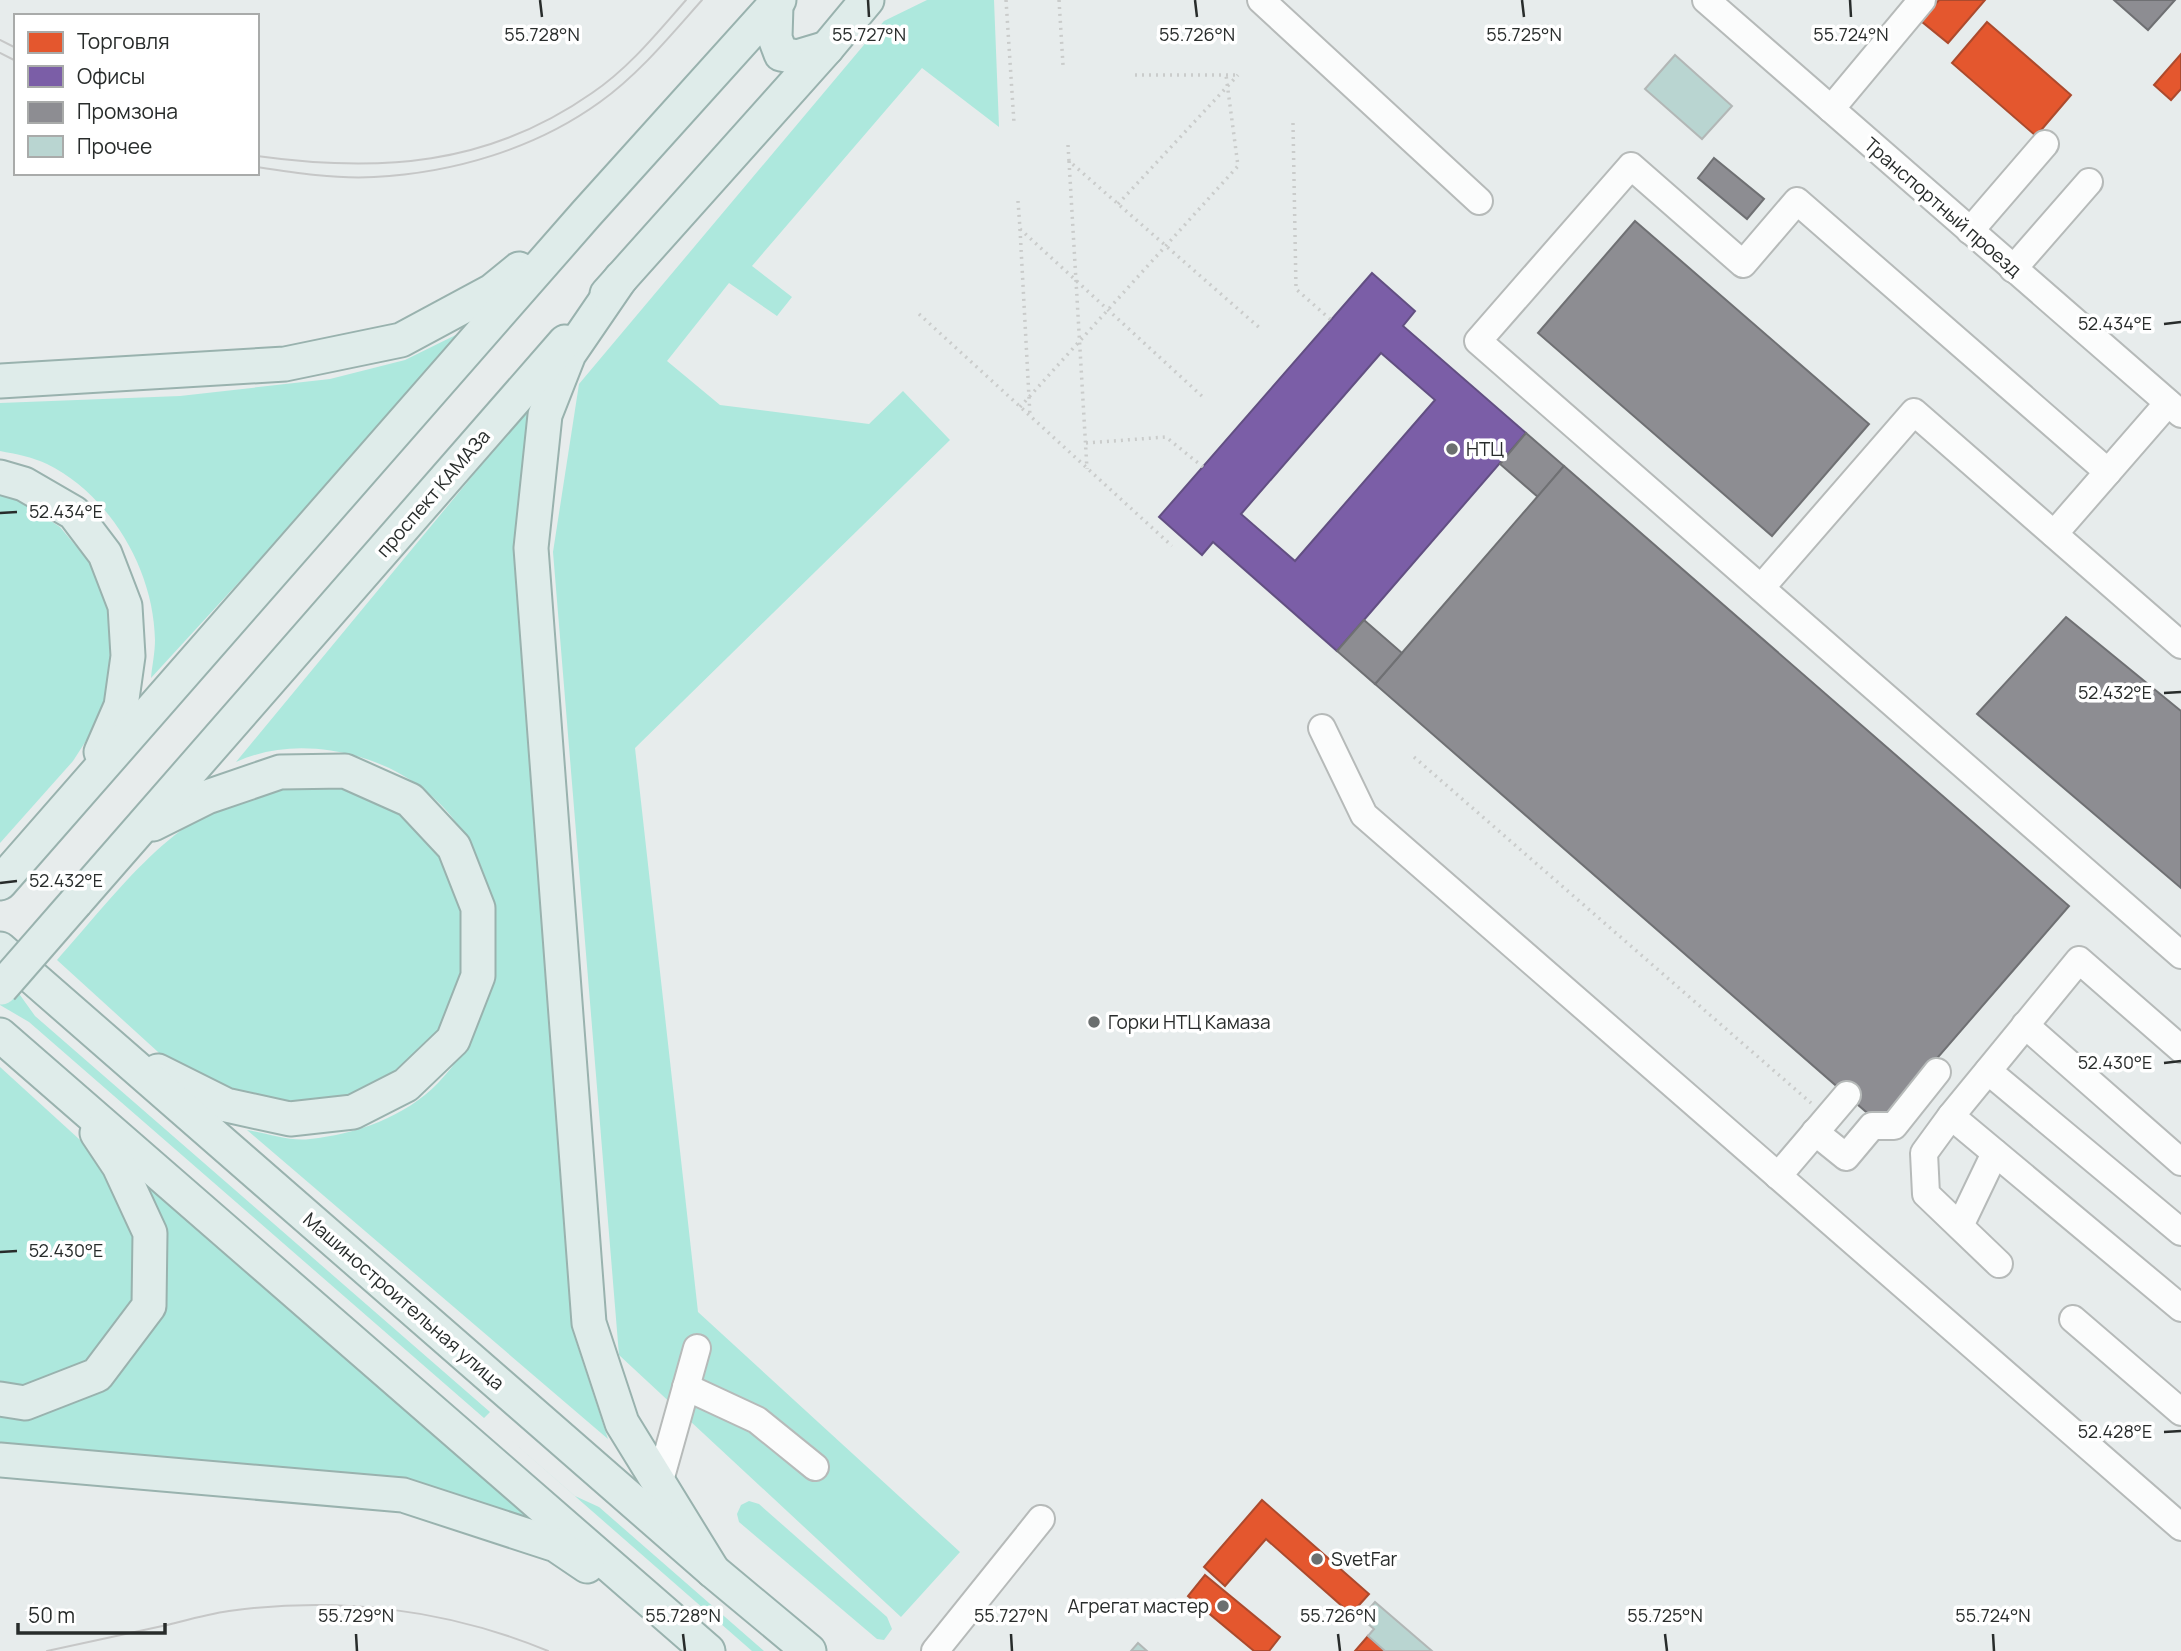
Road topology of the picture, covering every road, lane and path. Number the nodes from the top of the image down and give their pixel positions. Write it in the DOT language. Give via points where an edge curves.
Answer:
graph roads {
  1 [pos="867,0"];
  2 [pos="1006,0"];
  3 [pos="1059,0"];
  4 [pos="1261,0"];
  5 [pos="1706,0"];
  6 [pos="1922,0"];
  7 [pos="778,2"];
  8 [pos="827,48"];
  9 [pos="1063,65"];
  10 [pos="1135,75"];
  11 [pos="1226,75"];
  12 [pos="1227,86"];
  13 [pos="1831,109"];
  14 [pos="1014,123"];
  15 [pos="1293,123"];
  16 [pos="2045,144"];
  17 [pos="1068,145"];
  18 [pos="1069,161"];
  19 [pos="2089,182"];
  20 [pos="1018,201"];
  21 [pos="1479,201"];
  22 [pos="1118,204"];
  23 [pos="586,214"];
  24 [pos="1020,229"];
  25 [pos="1970,231"];
  26 [pos="1166,246"];
  27 [pos="2014,268"];
  28 [pos="621,278"];
  29 [pos="1076,280"];
  30 [pos="1108,310"];
  31 [pos="919,314"];
  32 [pos="1331,320"];
  33 [pos="1262,330"];
  34 [pos="1080,341"];
  35 [pos="0,382"];
  36 [pos="1029,397"];
  37 [pos="1204,398"];
  38 [pos="1020,407"];
  39 [pos="2176,407"];
  40 [pos="1030,416"];
  41 [pos="1086,443"];
  42 [pos="1203,467"];
  43 [pos="1087,469"];
  44 [pos="2108,472"];
  45 [pos="0,477"];
  46 [pos="2054,534"];
  47 [pos="1172,547"];
  48 [pos="1761,588"];
  49 [pos="2181,645"];
  50 [pos="1322,728"];
  51 [pos="1414,757"];
  52 [pos="88,782"];
  53 [pos="138,832"];
  54 [pos="0,883"];
  55 [pos="0,949"];
  56 [pos="2181,955"];
  57 [pos="1,988"];
  58 [pos="2025,1025"];
  59 [pos="0,1035"];
  60 [pos="2181,1049"];
  61 [pos="116,1050"];
  62 [pos="1988,1070"];
  63 [pos="1937,1072"];
  64 [pos="1847,1096"];
  65 [pos="72,1097"];
  66 [pos="1951,1116"];
  67 [pos="1822,1125"];
  68 [pos="1995,1153"];
  69 [pos="2181,1162"];
  70 [pos="1777,1176"];
  71 [pos="1960,1226"];
  72 [pos="2181,1232"];
  73 [pos="1999,1264"];
  74 [pos="2181,1308"];
  75 [pos="2073,1319"];
  76 [pos="697,1348"];
  77 [pos="686,1387"];
  78 [pos="0,1399"];
  79 [pos="2181,1412"];
  80 [pos="0,1460"];
  81 [pos="815,1467"];
  82 [pos="659,1483"];
  83 [pos="1041,1519"];
  84 [pos="2181,1527"];
  85 [pos="713,1571"];
  86 [pos="676,1623"];
  87 [pos="708,1651"];
  88 [pos="809,1651"];
  89 [pos="935,1651"];
  1 -- 8 [label="main road, проспект КАМАЗа"];
  2 -- 14 [label="path"];
  3 -- 9 [label="path"];
  4 -- 21 [label="street"];
  5 -- 13 [label="street, Транспортный проезд"];
  6 -- 13 [label="street"];
  7 -- 8 [label="main road" via="775,38 781,54 797,57"];
  7 -- 23 [label="main road"];
  8 -- 28 [label="main road, проспект КАМАЗа"];
  10 -- 11 [label="path"];
  11 -- 12 [label="path"];
  11 -- 12 [label="path" via="1238,75"];
  12 -- 22 [label="path"];
  12 -- 26 [label="path" via="1238,166"];
  13 -- 25 [label="street, Транспортный проезд"];
  15 -- 32 [label="path" via="1296,289"];
  16 -- 25 [label="street"];
  17 -- 18 [label="path"];
  18 -- 22 [label="path"];
  18 -- 29 [label="path"];
  19 -- 27 [label="street"];
  20 -- 24 [label="path"];
  22 -- 26 [label="path"];
  23 -- 35 [label="main road" via="492,290 401,340 285,364"];
  23 -- 52 [label="main road"];
  24 -- 29 [label="path"];
  24 -- 36 [label="path"];
  25 -- 27 [label="street, Транспортный проезд"];
  26 -- 30 [label="path"];
  26 -- 33 [label="path"];
  27 -- 39 [label="street, Транспортный проезд"];
  28 -- 53 [label="main road, проспект КАМАЗа"];
  28 -- 82 [label="main road" via="569,354 545,415 531,548 589,1323 622,1423"];
  29 -- 30 [label="path"];
  29 -- 34 [label="path"];
  30 -- 34 [label="path"];
  30 -- 37 [label="path"];
  31 -- 38 [label="path"];
  34 -- 36 [label="path"];
  34 -- 41 [label="path"];
  36 -- 38 [label="path"];
  36 -- 40 [label="path"];
  38 -- 40 [label="path"];
  39 -- 44 [label="street"];
  40 -- 43 [label="path"];
  41 -- 42 [label="path" via="1166,437"];
  41 -- 43 [label="path"];
  43 -- 47 [label="path"];
  44 -- 46 [label="street"];
  44 -- 48 [label="street" via="1797,201 1743,264 1631,166 1478,341"];
  45 -- 52 [label="main road" via="24,484 74,513 105,554 125,606 128,656 121,706"];
  46 -- 48 [label="street" via="1914,412"];
  46 -- 49 [label="street"];
  48 -- 56 [label="street"];
  50 -- 70 [label="street" via="1364,815"];
  51 -- 67 [label="path"];
  52 -- 54 [label="main road"];
  53 -- 57 [label="main road, проспект КАМАЗа, bridge"];
  53 -- 61 [label="main road" via="207,797 281,772 345,771 410,800 454,847 478,908 478,976 453,1040 406,1085 353,1112 289,1119 226,1105"];
  55 -- 61 [label="main road, Машиностроительная улица"];
  58 -- 60 [label="street" via="2079,960"];
  58 -- 62 [label="street"];
  58 -- 69 [label="street"];
  59 -- 65 [label="main road"];
  61 -- 85 [label="main road, Машиностроительная улица"];
  62 -- 66 [label="street"];
  62 -- 72 [label="street"];
  63 -- 67 [label="street" via="1894,1126 1872,1126 1846,1157"];
  64 -- 67 [label="street"];
  65 -- 78 [label="main road" via="119,1166 150,1233 149,1306 97,1376 25,1403"];
  65 -- 86 [label="main road"];
  66 -- 68 [label="street"];
  66 -- 71 [label="street" via="1924,1153 1926,1194"];
  67 -- 70 [label="street"];
  68 -- 71 [label="street"];
  68 -- 74 [label="street"];
  70 -- 84 [label="street"];
  71 -- 73 [label="street"];
  75 -- 79 [label="street"];
  76 -- 77 [label="street"];
  77 -- 81 [label="street" via="757,1420"];
  77 -- 82 [label="street"];
  80 -- 86 [label="main road" via="403,1495 556,1545"];
  82 -- 85 [label="main road"];
  83 -- 89 [label="street"];
  85 -- 88 [label="main road, Машиностроительная улица"];
  86 -- 87 [label="main road"];
}
